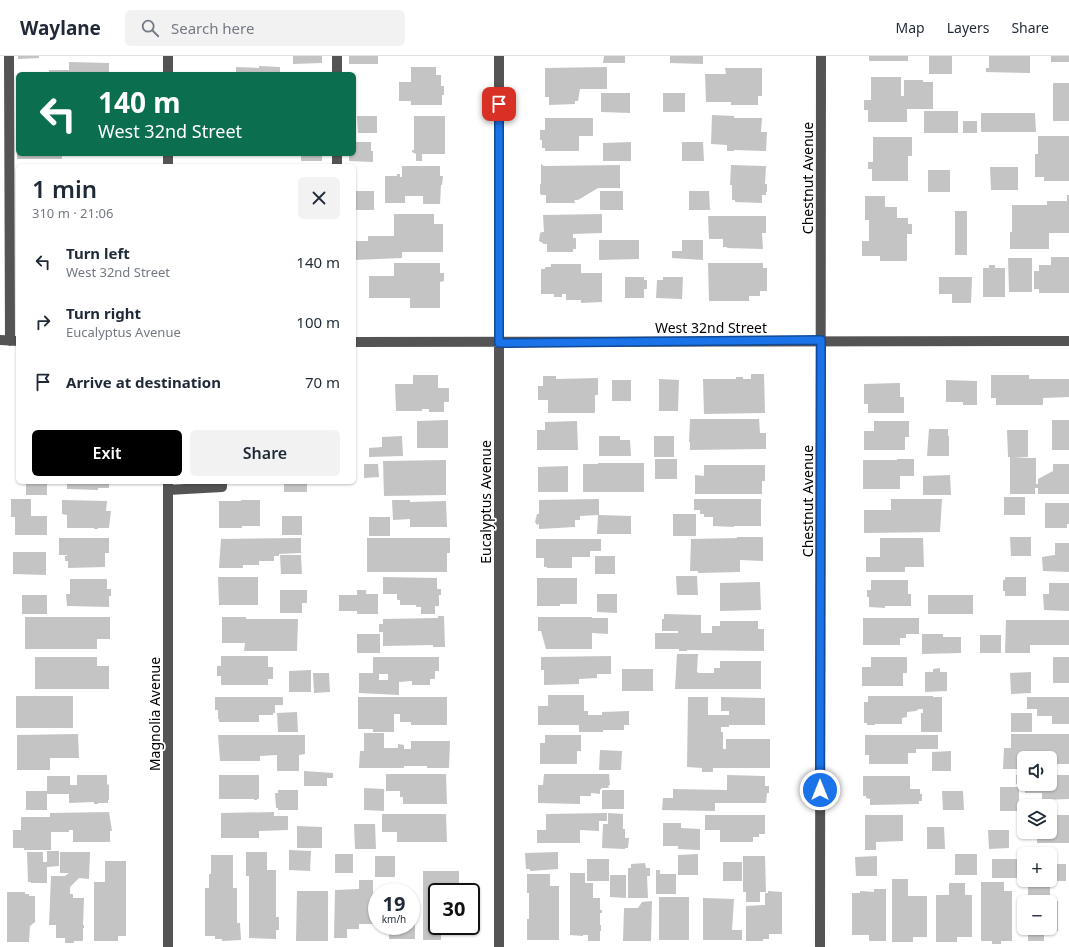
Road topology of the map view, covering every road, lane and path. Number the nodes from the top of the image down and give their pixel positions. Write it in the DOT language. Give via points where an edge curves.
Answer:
graph roads {
  1 [pos="9,56"];
  2 [pos="168,56"];
  3 [pos="337,56"];
  4 [pos="499,56"];
  5 [pos="821,56"];
  6 [pos="168,72"];
  7 [pos="337,72"];
  8 [pos="9,340"];
  9 [pos="821,340"];
  10 [pos="1069,340"];
  11 [pos="356,342"];
  12 [pos="499,343"];
  13 [pos="222,484"];
  14 [pos="168,486"];
  15 [pos="168,947"];
  16 [pos="499,947"];
  17 [pos="820,947"];
  1 -- 8 [label="street"];
  2 -- 6 [label="street"];
  3 -- 7 [label="street"];
  4 -- 12 [label="street, Eucalyptus Avenue"];
  5 -- 9 [label="street, Chestnut Avenue"];
  9 -- 10 [label="street, West 32nd Street"];
  9 -- 12 [label="street, West 32nd Street"];
  9 -- 17 [label="street, Chestnut Avenue"];
  11 -- 12 [label="street, West 32nd Street"];
  12 -- 16 [label="street, Eucalyptus Avenue"];
  13 -- 14 [label="street" via="222,488"];
  14 -- 15 [label="street, Magnolia Avenue"];
}
